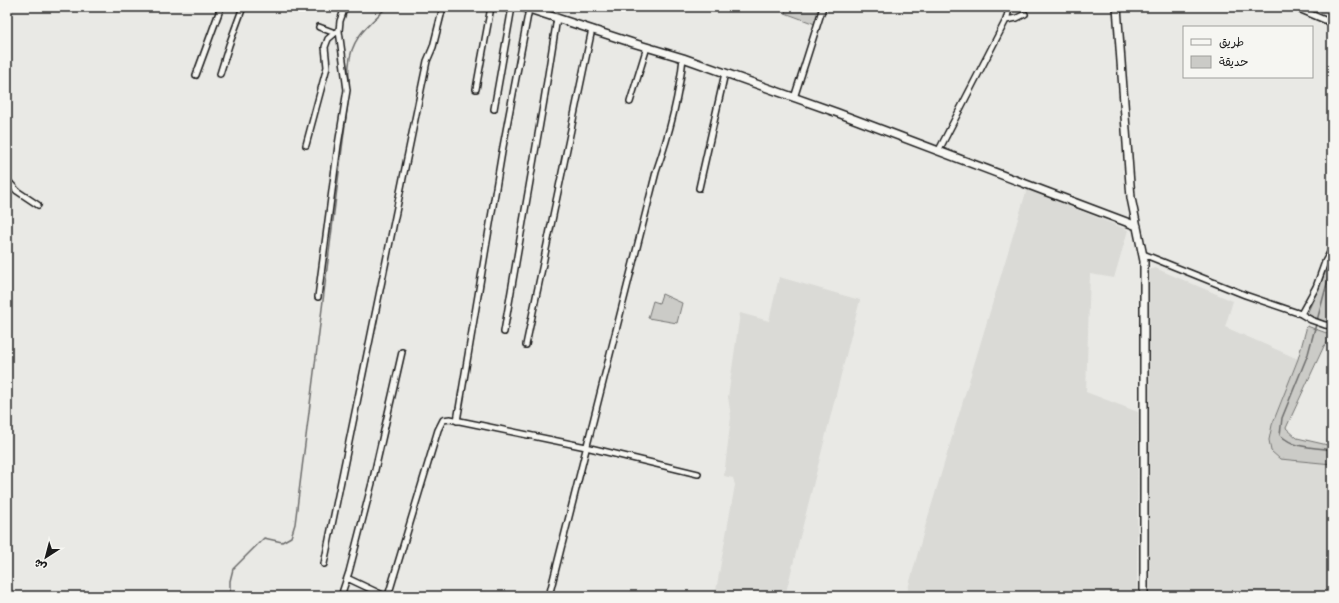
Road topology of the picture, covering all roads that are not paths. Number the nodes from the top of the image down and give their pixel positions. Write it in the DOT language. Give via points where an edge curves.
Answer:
graph roads {
  1 [pos="222,7"];
  2 [pos="243,7"];
  3 [pos="345,7"];
  4 [pos="443,7"];
  5 [pos="491,7"];
  6 [pos="512,7"];
  7 [pos="823,7"];
  8 [pos="1008,7"];
  9 [pos="1117,7"];
  10 [pos="1294,7"];
  11 [pos="526,8"];
  12 [pos="1025,14"];
  13 [pos="556,18"];
  14 [pos="1006,20"];
  15 [pos="1332,23"];
  16 [pos="319,27"];
  17 [pos="592,29"];
  18 [pos="337,32"];
  19 [pos="647,47"];
  20 [pos="683,58"];
  21 [pos="725,73"];
  22 [pos="220,74"];
  23 [pos="196,75"];
  24 [pos="476,88"];
  25 [pos="794,98"];
  26 [pos="630,102"];
  27 [pos="494,109"];
  28 [pos="306,145"];
  29 [pos="939,150"];
  30 [pos="7,180"];
  31 [pos="700,188"];
  32 [pos="38,205"];
  33 [pos="1137,226"];
  34 [pos="1332,249"];
  35 [pos="1143,254"];
  36 [pos="318,297"];
  37 [pos="1300,314"];
  38 [pos="1332,326"];
  39 [pos="504,332"];
  40 [pos="526,345"];
  41 [pos="402,352"];
  42 [pos="457,421"];
  43 [pos="586,447"];
  44 [pos="698,474"];
  45 [pos="324,564"];
  46 [pos="347,578"];
  47 [pos="342,596"];
  48 [pos="387,596"];
  49 [pos="549,596"];
  50 [pos="1144,596"];
  1 -- 23 [label="street"];
  2 -- 22 [label="street"];
  3 -- 18 [label="street"];
  4 -- 45 [label="street" via="427,60"];
  5 -- 24 [label="street"];
  6 -- 27 [label="street"];
  7 -- 25 [label="street"];
  8 -- 14 [label="street"];
  9 -- 33 [label="street" via="1131,198"];
  10 -- 15 [label="street"];
  11 -- 13 [label="street"];
  11 -- 42 [label="street"];
  12 -- 14 [label="street"];
  13 -- 17 [label="street"];
  13 -- 39 [label="street"];
  14 -- 29 [label="street"];
  16 -- 18 [label="street"];
  17 -- 19 [label="street"];
  17 -- 40 [label="street"];
  18 -- 28 [label="street" via="328,39 324,47 328,68"];
  18 -- 36 [label="street" via="347,90"];
  19 -- 20 [label="street"];
  19 -- 26 [label="street"];
  20 -- 21 [label="street"];
  20 -- 43 [label="street" via="681,81 666,142 656,172"];
  21 -- 25 [label="street"];
  21 -- 31 [label="street"];
  25 -- 29 [label="street"];
  29 -- 33 [label="street"];
  30 -- 32 [label="street" via="17,191"];
  33 -- 35 [label="street"];
  34 -- 37 [label="street" via="1316,287"];
  35 -- 37 [label="street"];
  35 -- 50 [label="street"];
  37 -- 38 [label="street"];
  41 -- 46 [label="street"];
  42 -- 43 [label="street"];
  42 -- 48 [label="street" via="443,420 438,430"];
  43 -- 44 [label="street"];
  43 -- 49 [label="street"];
  46 -- 47 [label="street"];
  46 -- 48 [label="street"];
}
